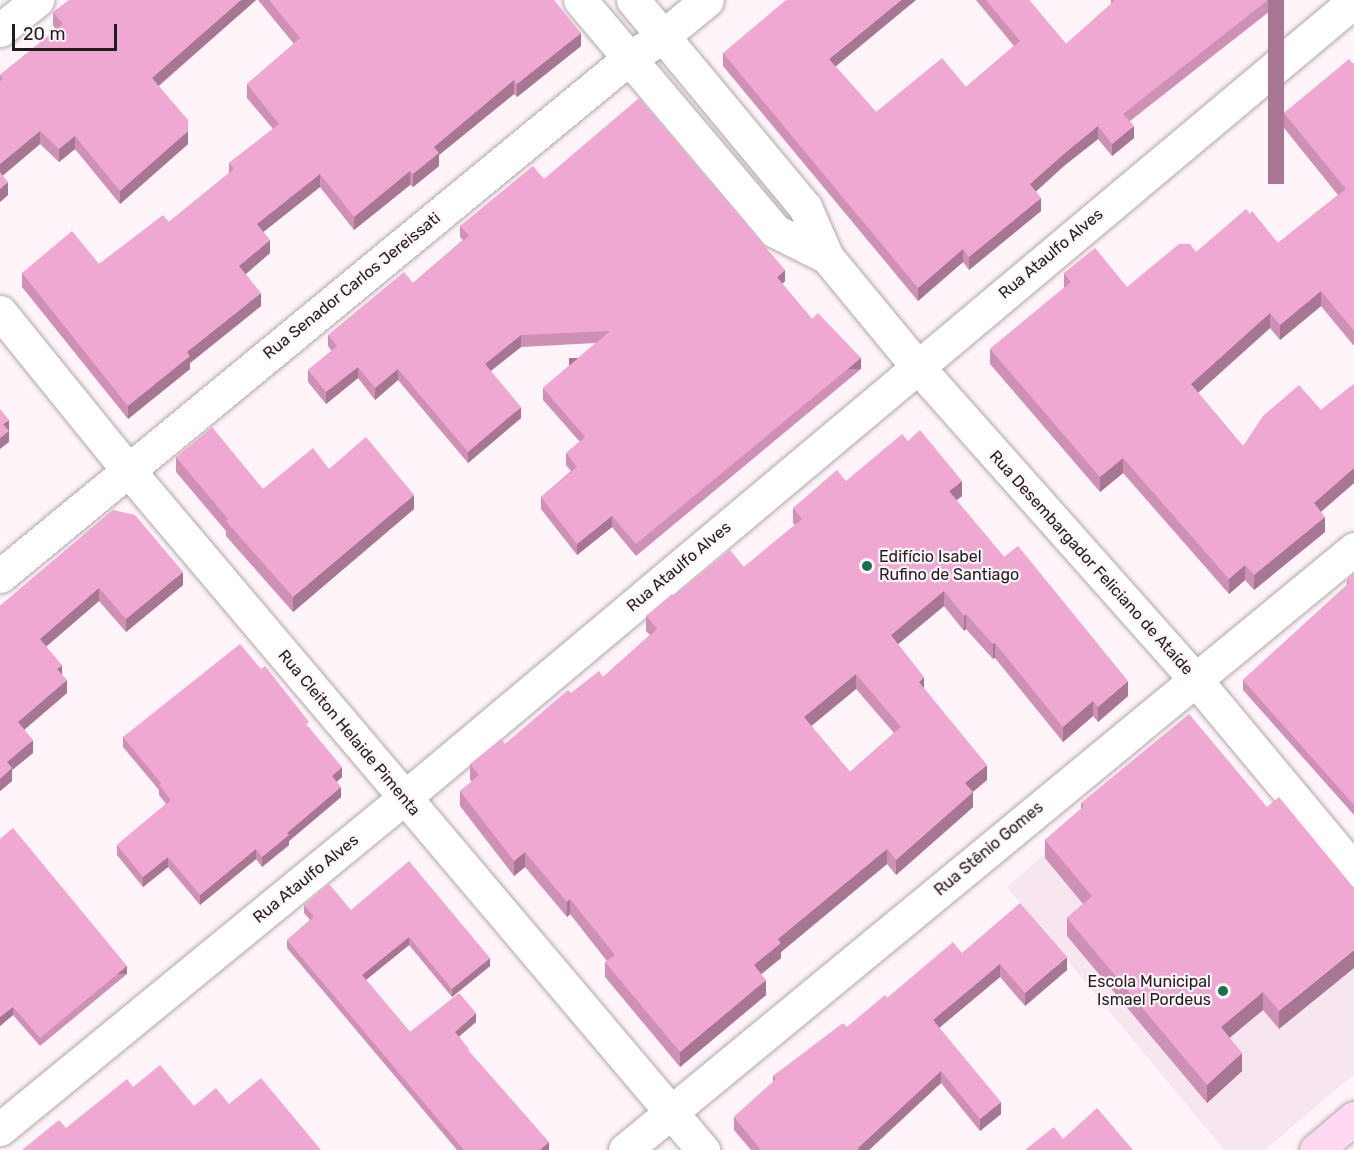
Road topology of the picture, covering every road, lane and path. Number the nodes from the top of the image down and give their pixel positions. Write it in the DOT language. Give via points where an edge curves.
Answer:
graph roads {
  1 [pos="37,0"];
  2 [pos="580,0"];
  3 [pos="633,0"];
  4 [pos="707,0"];
  5 [pos="1354,1"];
  6 [pos="0,30"];
  7 [pos="662,37"];
  8 [pos="628,58"];
  9 [pos="827,257"];
  10 [pos="0,312"];
  11 [pos="917,366"];
  12 [pos="128,470"];
  13 [pos="1354,549"];
  14 [pos="0,576"];
  15 [pos="1195,679"];
  16 [pos="404,798"];
  17 [pos="1354,870"];
  18 [pos="671,1113"];
  19 [pos="1354,1119"];
  20 [pos="0,1129"];
  21 [pos="625,1150"];
  22 [pos="703,1150"];
  23 [pos="1316,1150"];
  1 -- 6 [label="street"];
  2 -- 8 [label="street, Rua Desembargador Feliciano de Ataíde"];
  3 -- 7 [label="street, Rua Desembargador Feliciano de Ataíde"];
  4 -- 7 [label="street, Rua Senador Carlos Jereissati"];
  5 -- 11 [label="street, Rua Ataulfo Alves"];
  7 -- 8 [label="street, Rua Senador Carlos Jereissati"];
  7 -- 9 [label="street, Rua Desembargador Feliciano de Ataíde" via="806,207"];
  8 -- 9 [label="street, Rua Desembargador Feliciano de Ataíde" via="775,231"];
  8 -- 12 [label="street, Rua Senador Carlos Jereissati"];
  9 -- 11 [label="street, Rua Desembargador Feliciano de Ataíde"];
  10 -- 12 [label="street, Rua Cleiton Helaide Pimenta"];
  11 -- 15 [label="street, Rua Desembargador Feliciano de Ataíde"];
  11 -- 16 [label="street, Rua Ataulfo Alves"];
  12 -- 14 [label="street, Rua Senador Carlos Jereissati"];
  12 -- 16 [label="street, Rua Cleiton Helaide Pimenta"];
  13 -- 15 [label="street, Rua Stênio Gomes"];
  15 -- 17 [label="street, Rua Desembargador Feliciano de Ataíde"];
  15 -- 18 [label="street, Rua Stênio Gomes"];
  16 -- 18 [label="street, Rua Cleiton Helaide Pimenta"];
  16 -- 20 [label="street, Rua Ataulfo Alves"];
  18 -- 21 [label="street, Rua Stênio Gomes"];
  18 -- 22 [label="street, Rua Cleiton Helaide Pimenta"];
  19 -- 23 [label="street"];
}
